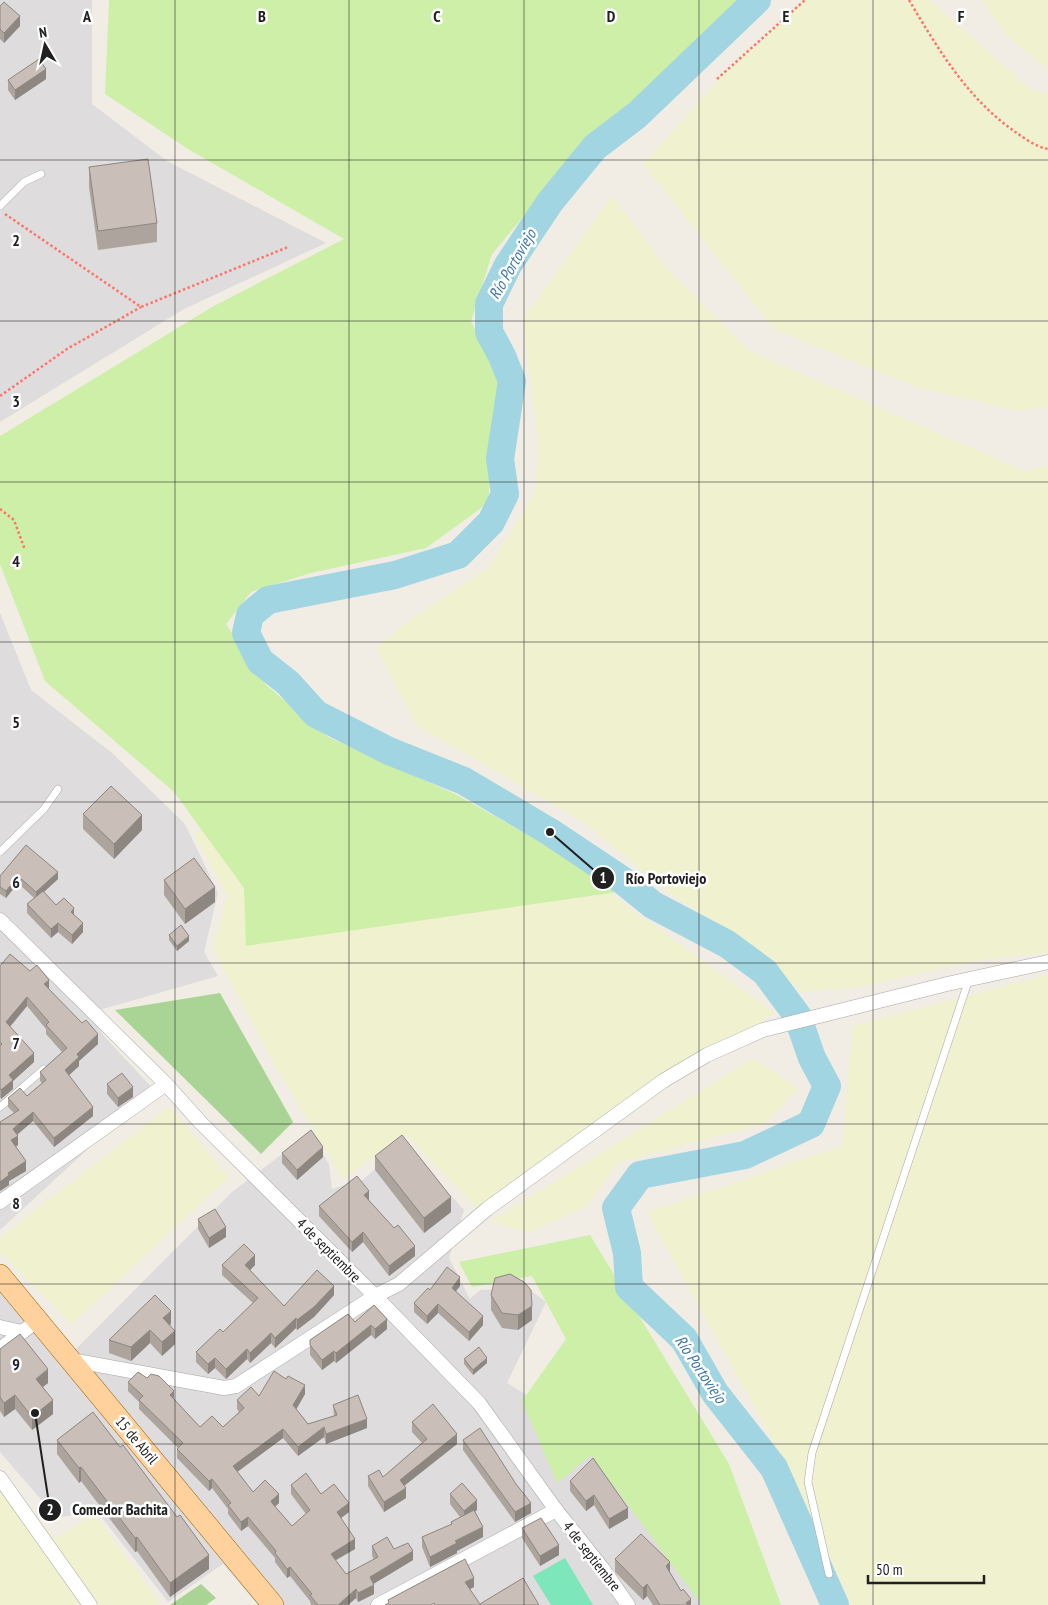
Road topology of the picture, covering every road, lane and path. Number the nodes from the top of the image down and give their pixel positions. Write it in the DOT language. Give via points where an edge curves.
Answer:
graph roads {
  1 [pos="806,0"];
  2 [pos="909,0"];
  3 [pos="717,79"];
  4 [pos="1048,149"];
  5 [pos="41,174"];
  6 [pos="0,206"];
  7 [pos="0,210"];
  8 [pos="288,247"];
  9 [pos="141,307"];
  10 [pos="0,396"];
  11 [pos="0,509"];
  12 [pos="25,550"];
  13 [pos="58,789"];
  14 [pos="0,852"];
  15 [pos="0,920"];
  16 [pos="1048,962"];
  17 [pos="969,978"];
  18 [pos="44,1070"];
  19 [pos="166,1084"];
  20 [pos="0,1107"];
  21 [pos="0,1202"];
  22 [pos="0,1275"];
  23 [pos="375,1296"];
  24 [pos="30,1326"];
  25 [pos="0,1328"];
  26 [pos="0,1349"];
  27 [pos="71,1360"];
  28 [pos="0,1478"];
  29 [pos="556,1510"];
  30 [pos="829,1574"];
  31 [pos="90,1605"];
  32 [pos="273,1605"];
  33 [pos="378,1605"];
  34 [pos="628,1605"];
  1 -- 3 [label="path"];
  2 -- 4 [label="path" via="939,52 987,111 1023,138"];
  5 -- 6 [label="lane" via="24,182"];
  7 -- 9 [label="path"];
  8 -- 9 [label="path"];
  9 -- 10 [label="path" via="66,349"];
  11 -- 12 [label="path" via="14,520"];
  13 -- 14 [label="lane" via="44,810"];
  15 -- 19 [label="street, 4 de septiembre"];
  16 -- 17 [label="street"];
  17 -- 23 [label="street" via="763,1030 707,1055 662,1081 487,1210 399,1284"];
  17 -- 30 [label="lane" via="812,1453 808,1482"];
  18 -- 20 [label="lane"];
  19 -- 21 [label="street"];
  19 -- 23 [label="street, 4 de septiembre"];
  22 -- 24 [label="main road, 15 de Abril"];
  23 -- 27 [label="street" via="236,1386 224,1388"];
  23 -- 29 [label="street, 4 de septiembre" via="479,1403"];
  24 -- 25 [label="street"];
  24 -- 26 [label="street"];
  24 -- 27 [label="main road, 15 de Abril"];
  27 -- 32 [label="main road, 15 de Abril"];
  28 -- 31 [label="street"];
  29 -- 33 [label="street"];
  29 -- 34 [label="street, 4 de septiembre"];
}
